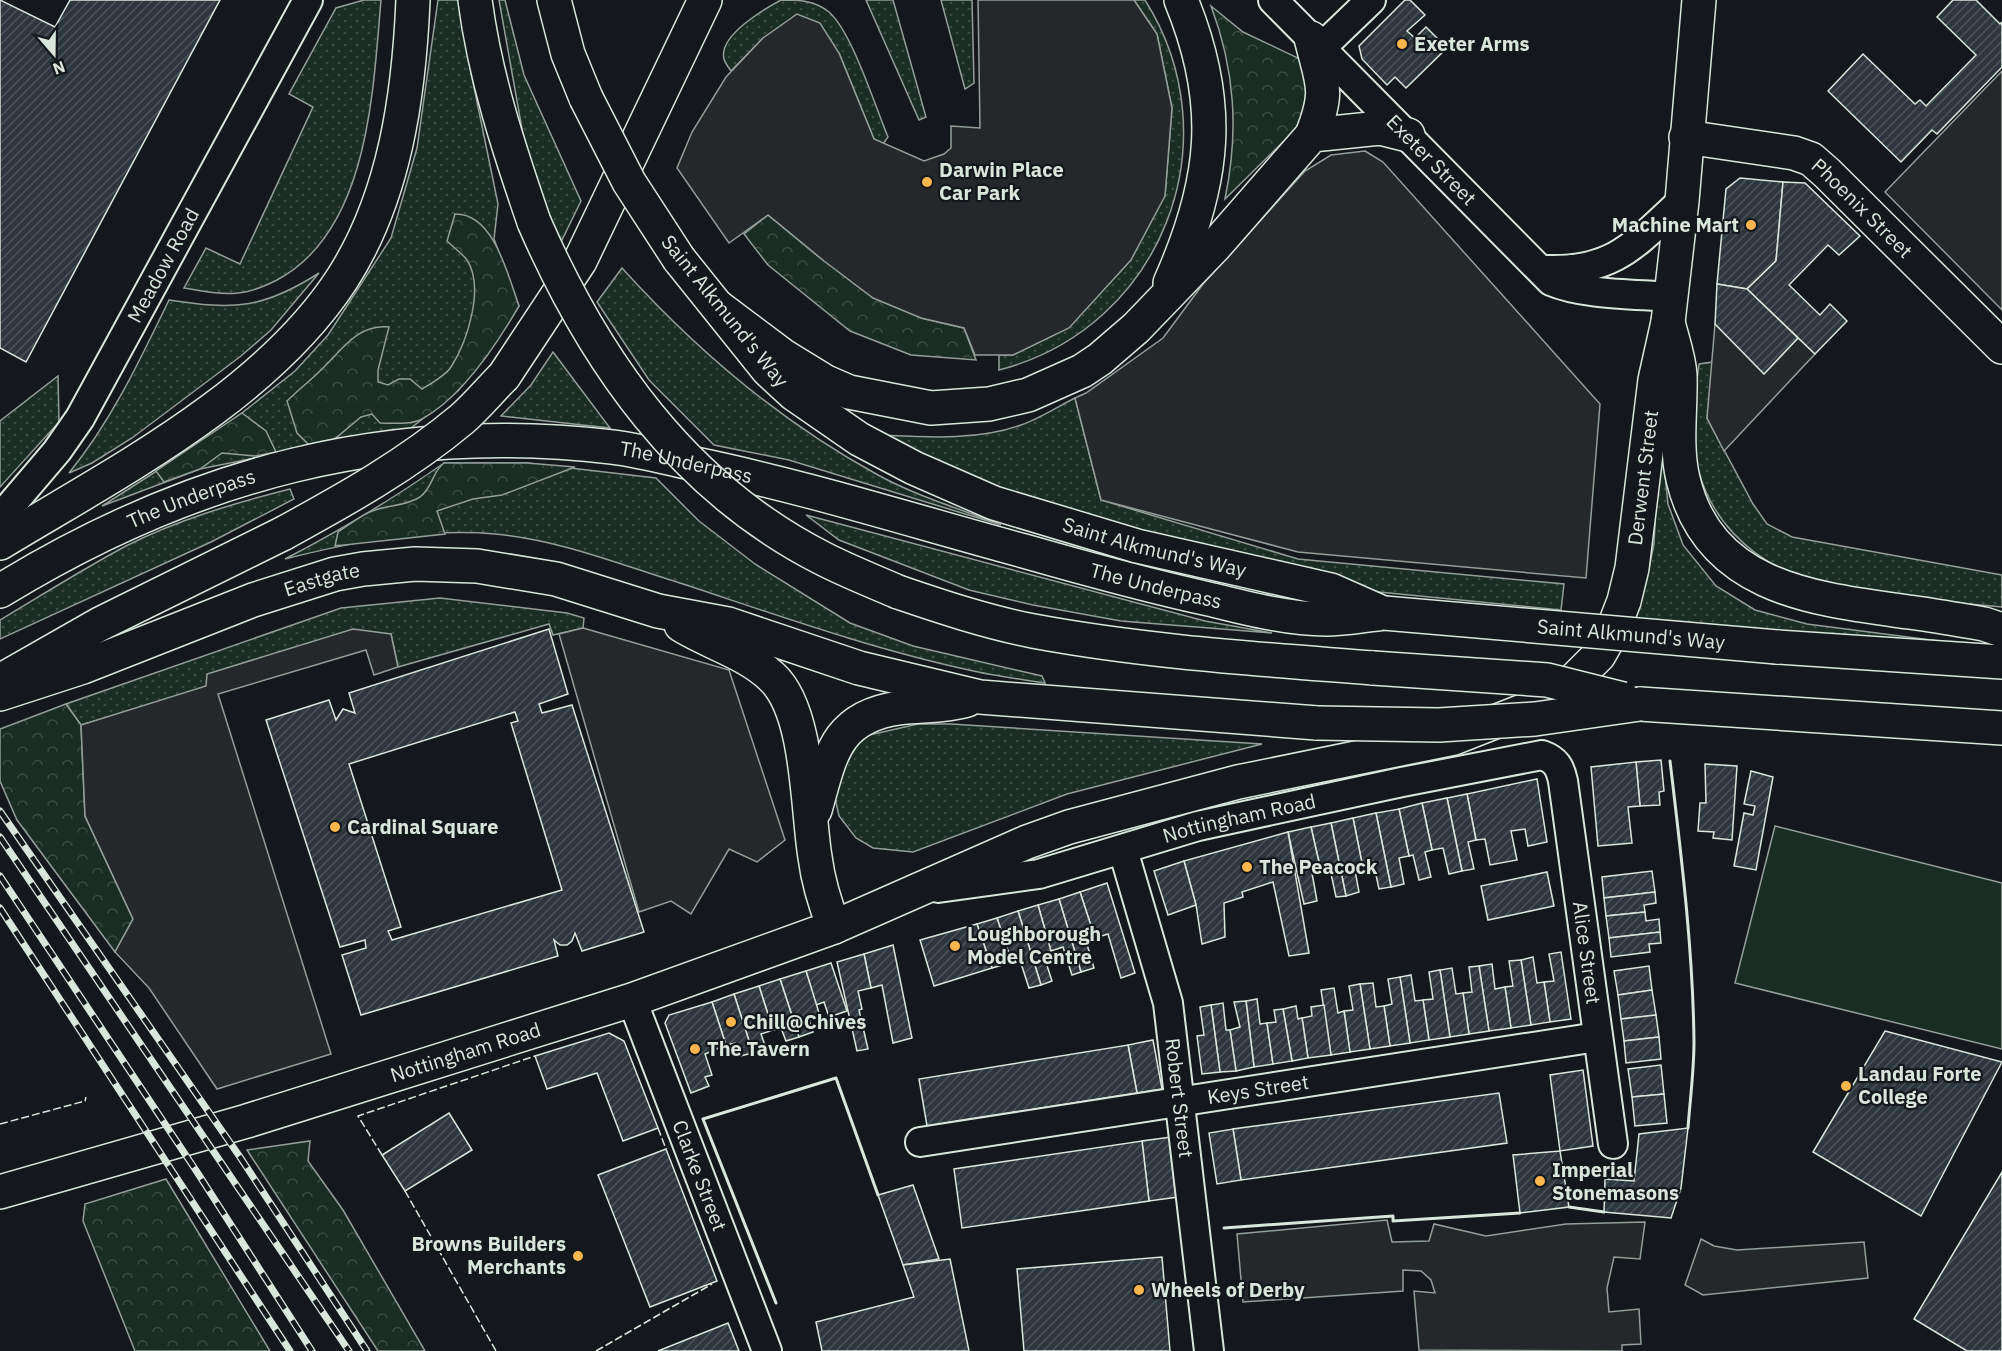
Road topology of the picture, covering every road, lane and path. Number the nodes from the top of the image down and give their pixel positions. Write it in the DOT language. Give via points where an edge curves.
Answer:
graph roads {
  1 [pos="308,0"];
  2 [pos="413,0"];
  3 [pos="705,0"];
  4 [pos="1181,0"];
  5 [pos="1273,0"];
  6 [pos="1371,0"];
  7 [pos="1699,0"];
  8 [pos="554,2"];
  9 [pos="476,11"];
  10 [pos="1316,43"];
  11 [pos="1312,135"];
  12 [pos="1408,135"];
  13 [pos="1686,137"];
  14 [pos="1682,201"];
  15 [pos="1542,270"];
  16 [pos="1164,296"];
  17 [pos="718,307"];
  18 [pos="1670,309"];
  19 [pos="2002,347"];
  20 [pos="0,518"];
  21 [pos="0,543"];
  22 [pos="0,591"];
  23 [pos="658,611"];
  24 [pos="1384,613"];
  25 [pos="2002,630"];
  26 [pos="2002,662"];
  27 [pos="0,681"];
  28 [pos="0,694"];
  29 [pos="980,697"];
  30 [pos="1640,704"];
  31 [pos="2002,729"];
  32 [pos="1329,763"];
  33 [pos="1557,763"];
  34 [pos="812,820"];
  35 [pos="1123,850"];
  36 [pos="924,890"];
  37 [pos="834,927"];
  38 [pos="632,1000"];
  39 [pos="1597,1037"];
  40 [pos="1181,1101"];
  41 [pos="920,1142"];
  42 [pos="1613,1144"];
  43 [pos="0,1192"];
  44 [pos="767,1351"];
  45 [pos="1209,1351"];
  1 -- 20 [label="street, Meadow Road" via="80,418"];
  2 -- 21 [label="main road" via="412,34 391,165 372,220 330,297 256,374 200,418 137,461"];
  3 -- 27 [label="main road, bridge" via="594,235 569,279 504,376 464,417 364,490 100,624"];
  4 -- 16 [label="main road" via="1196,34 1203,65 1210,109 1209,136 1201,195 1186,248"];
  5 -- 10 [label="street"];
  6 -- 10 [label="street"];
  7 -- 13 [label="main road, Derwent Street"];
  8 -- 17 [label="main road, Saint Alkmund's Way, bridge" via="568,54 586,98 629,182 679,259"];
  9 -- 30 [label="main road, bridge" via="502,128 534,222 602,355 669,442 710,481 752,514 821,558 945,608 1102,643 1547,680"];
  10 -- 11 [label="main road" via="1324,84 1323,107"];
  10 -- 12 [label="street, Exeter Street"];
  11 -- 12 [label="main road" via="1380,128"];
  11 -- 16 [label="main road" via="1216,245"];
  12 -- 15 [label="street, Exeter Street"];
  13 -- 14 [label="main road, Derwent Street"];
  13 -- 19 [label="main road, Phoenix Street" via="1811,159"];
  14 -- 15 [label="street" via="1623,254 1583,270"];
  14 -- 18 [label="main road, Derwent Street"];
  15 -- 18 [label="street, Exeter Street" via="1551,281 1564,286"];
  16 -- 17 [label="main road" via="1136,328 1100,359 1064,380 989,404 931,408 849,392 826,382"];
  17 -- 24 [label="main road, Saint Alkmund's Way" via="768,370 794,394 859,439 914,468 994,503 1137,546 1331,590"];
  18 -- 25 [label="main road" via="1680,372 1683,477 1703,526 1731,558 1765,580 1805,596"];
  18 -- 32 [label="main road, Derwent Street" via="1655,380 1632,568 1619,613 1599,655 1557,692 1491,724 1454,738"];
  22 -- 24 [label="main road, The Underpass" via="136,518 210,488 293,464 391,447 535,442 614,447 764,478 1136,583 1257,611 1326,619"];
  23 -- 28 [label="main road, Eastgate" via="556,579 507,571 415,564 363,568 253,600 83,667"];
  23 -- 29 [label="main road" via="728,624 859,668"];
  23 -- 34 [label="main road" via="753,662 779,684 795,715"];
  24 -- 26 [label="main road, Saint Alkmund's Way, bridge"];
  29 -- 30 [label="main road, bridge" via="1317,723 1439,724 1535,719"];
  29 -- 34 [label="main road" via="944,707 898,709 852,727 838,741 828,760"];
  30 -- 31 [label="main road"];
  32 -- 36 [label="main road, Nottingham Road" via="1238,782 1069,827"];
  33 -- 35 [label="street, Nottingham Road" via="1542,755 1402,782 1198,826"];
  33 -- 39 [label="street, Alice Street" via="1572,836"];
  34 -- 37 [label="main road" via="820,890"];
  35 -- 36 [label="street, Nottingham Road" via="1039,874"];
  35 -- 40 [label="street, Robert Street" via="1165,989"];
  36 -- 37 [label="main road, Nottingham Road"];
  37 -- 38 [label="main road, Nottingham Road"];
  38 -- 43 [label="main road, Nottingham Road" via="247,1121"];
  38 -- 44 [label="street, Clarke Street"];
  39 -- 40 [label="street, Keys Street"];
  39 -- 42 [label="street, Alice Street"];
  40 -- 41 [label="street, Keys Street"];
  40 -- 45 [label="street, Robert Street"];
}
